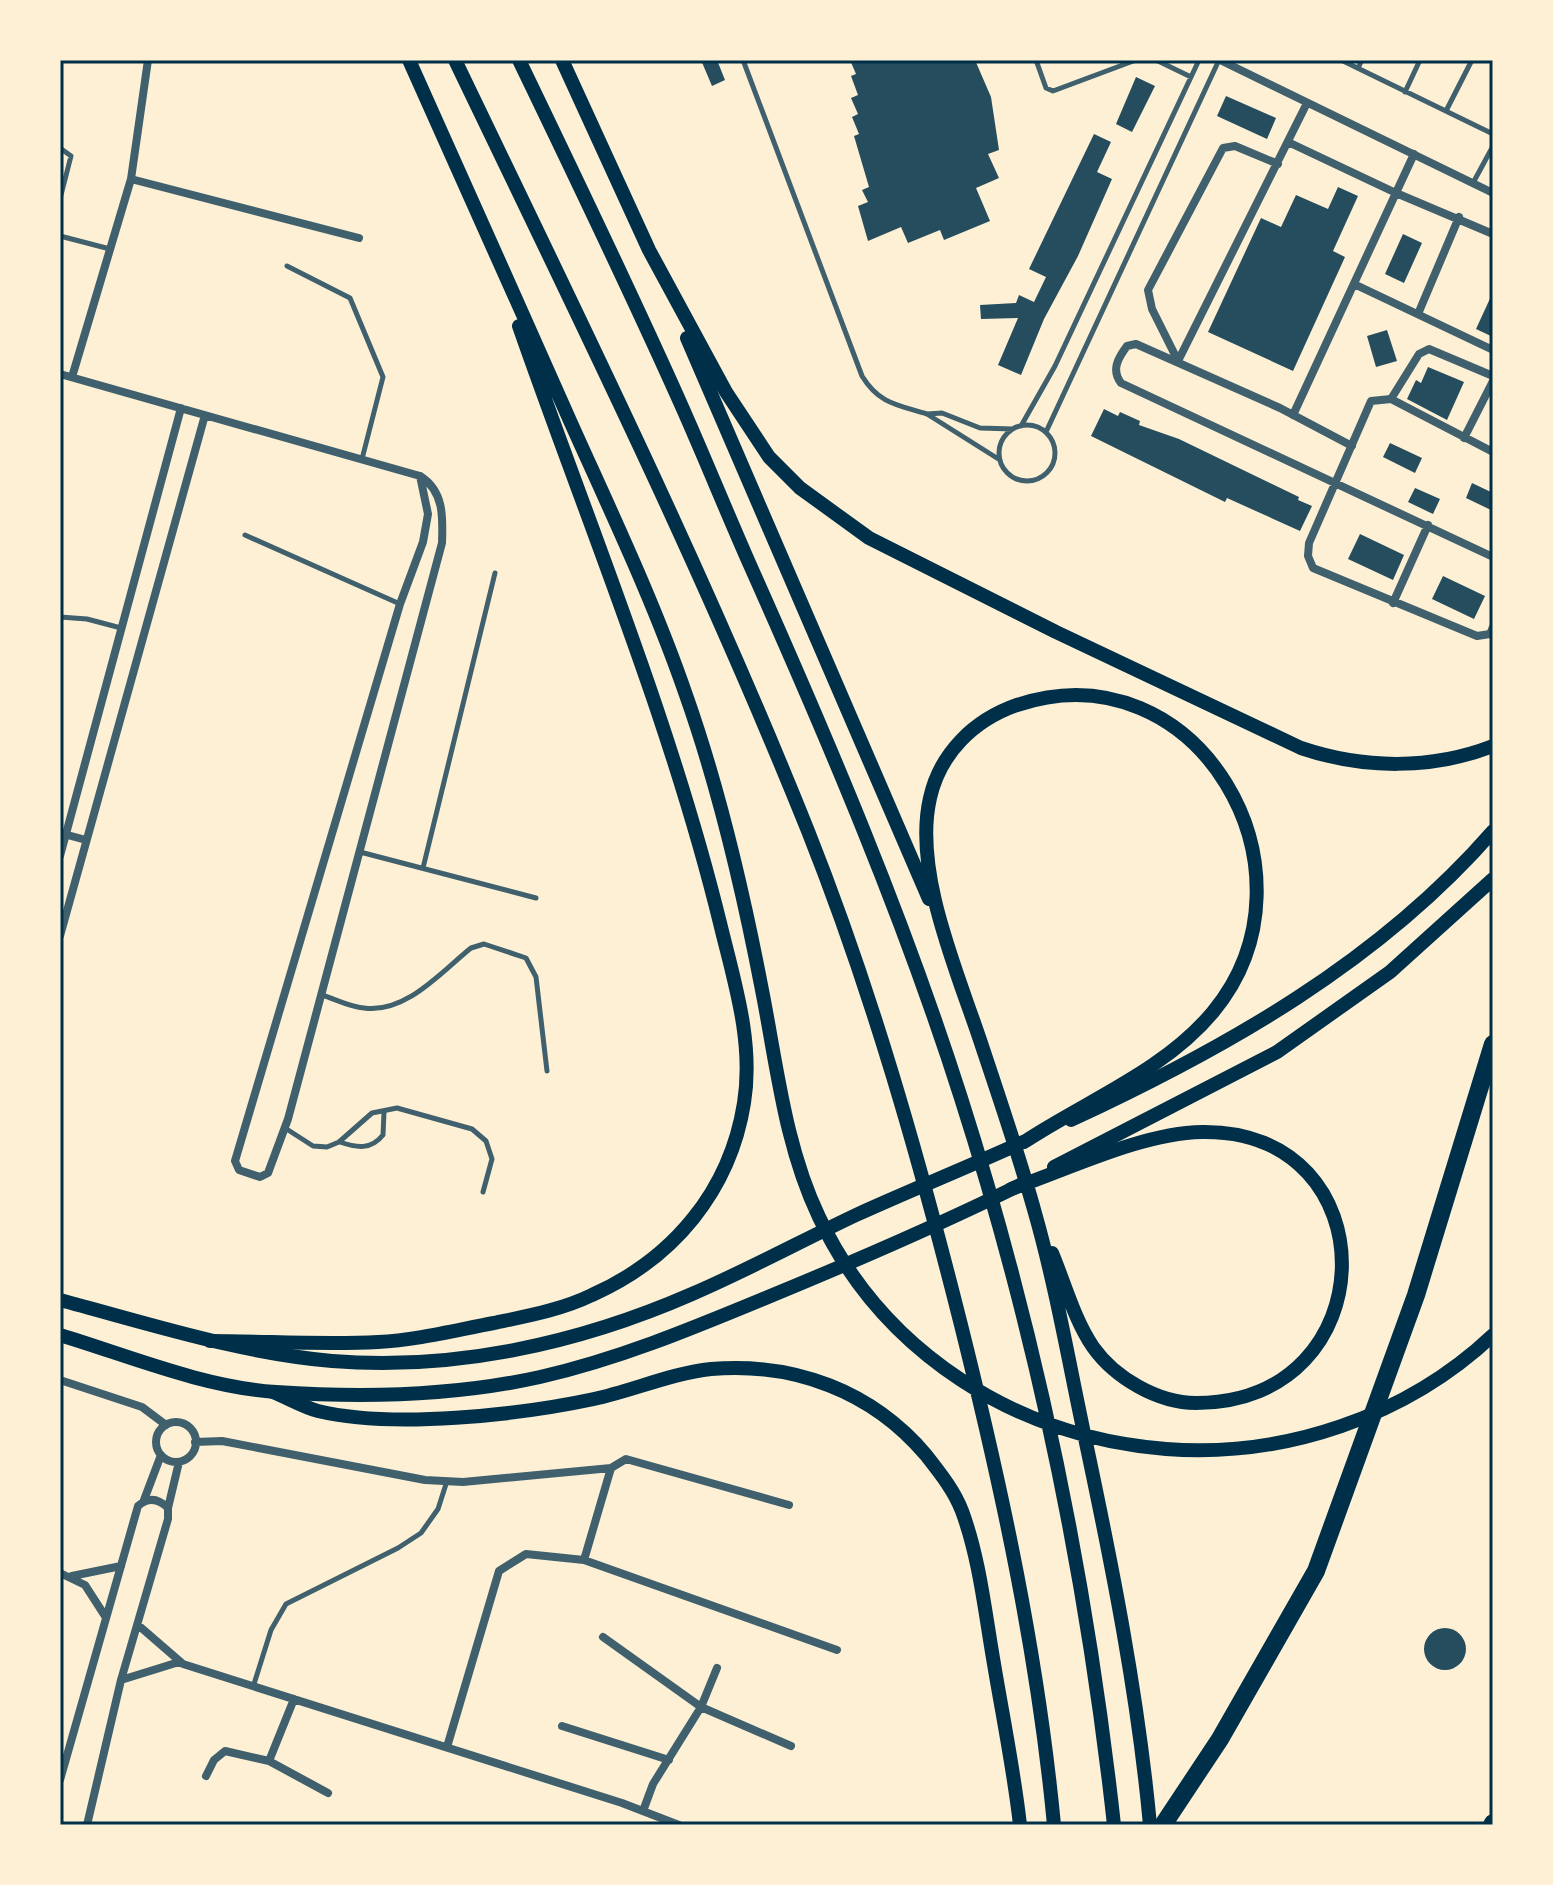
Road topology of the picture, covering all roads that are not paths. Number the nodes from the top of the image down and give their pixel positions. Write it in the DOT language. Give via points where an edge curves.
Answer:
graph roads {
  1 [pos="148,60"];
  2 [pos="409,60"];
  3 [pos="455,60"];
  4 [pos="519,60"];
  5 [pos="562,60"];
  6 [pos="743,60"];
  7 [pos="1036,60"];
  8 [pos="1136,60"];
  9 [pos="1156,60"];
  10 [pos="1199,60"];
  11 [pos="1220,60"];
  12 [pos="1341,60"];
  13 [pos="1362,60"];
  14 [pos="1420,60"];
  15 [pos="1472,60"];
  16 [pos="1358,68"];
  17 [pos="1191,77"];
  18 [pos="1405,92"];
  19 [pos="1307,103"];
  20 [pos="1446,111"];
  21 [pos="1493,134"];
  22 [pos="1288,142"];
  23 [pos="1493,146"];
  24 [pos="60,148"];
  25 [pos="1414,154"];
  26 [pos="1278,164"];
  27 [pos="131,179"];
  28 [pos="1472,184"];
  29 [pos="1396,193"];
  30 [pos="1493,193"];
  31 [pos="60,199"];
  32 [pos="1459,217"];
  33 [pos="486,232"];
  34 [pos="1493,234"];
  35 [pos="60,236"];
  36 [pos="359,238"];
  37 [pos="110,249"];
  38 [pos="649,250"];
  39 [pos="287,266"];
  40 [pos="1354,284"];
  41 [pos="1418,314"];
  42 [pos="1493,350"];
  43 [pos="1178,361"];
  44 [pos="60,374"];
  45 [pos="72,377"];
  46 [pos="1493,379"];
  47 [pos="1391,399"];
  48 [pos="181,408"];
  49 [pos="927,414"];
  50 [pos="205,415"];
  51 [pos="1293,415"];
  52 [pos="1021,426"];
  53 [pos="1013,429"];
  54 [pos="1046,432"];
  55 [pos="1464,438"];
  56 [pos="1352,446"];
  57 [pos="1493,452"];
  58 [pos="362,459"];
  59 [pos="1000,460"];
  60 [pos="420,476"];
  61 [pos="1335,481"];
  62 [pos="1428,525"];
  63 [pos="245,535"];
  64 [pos="1493,557"];
  65 [pos="495,573"];
  66 [pos="1393,603"];
  67 [pos="400,604"];
  68 [pos="60,617"];
  69 [pos="1493,627"];
  70 [pos="122,628"];
  71 [pos="1493,746"];
  72 [pos="1493,831"];
  73 [pos="63,834"];
  74 [pos="86,840"];
  75 [pos="359,851"];
  76 [pos="60,856"];
  77 [pos="423,868"];
  78 [pos="1493,879"];
  79 [pos="536,898"];
  80 [pos="60,936"];
  81 [pos="947,940"];
  82 [pos="321,995"];
  83 [pos="1493,1044"];
  84 [pos="547,1071"];
  85 [pos="384,1112"];
  86 [pos="284,1127"];
  87 [pos="339,1142"];
  88 [pos="1024,1142"];
  89 [pos="1011,1189"];
  90 [pos="483,1192"];
  91 [pos="1035,1211"];
  92 [pos="60,1300"];
  93 [pos="60,1335"];
  94 [pos="1493,1335"];
  95 [pos="210,1341"];
  96 [pos="60,1380"];
  97 [pos="273,1392"];
  98 [pos="166,1425"];
  99 [pos="195,1442"];
  100 [pos="161,1455"];
  101 [pos="179,1462"];
  102 [pos="611,1468"];
  103 [pos="447,1481"];
  104 [pos="144,1500"];
  105 [pos="789,1505"];
  106 [pos="168,1508"];
  107 [pos="584,1560"];
  108 [pos="121,1566"];
  109 [pos="60,1573"];
  110 [pos="71,1576"];
  111 [pos="105,1616"];
  112 [pos="138,1625"];
  113 [pos="603,1637"];
  114 [pos="837,1650"];
  115 [pos="179,1662"];
  116 [pos="717,1668"];
  117 [pos="121,1680"];
  118 [pos="254,1684"];
  119 [pos="294,1699"];
  120 [pos="701,1707"];
  121 [pos="562,1726"];
  122 [pos="791,1746"];
  123 [pos="447,1747"];
  124 [pos="669,1760"];
  125 [pos="269,1761"];
  126 [pos="206,1776"];
  127 [pos="60,1780"];
  128 [pos="328,1793"];
  129 [pos="90,1811"];
  130 [pos="643,1811"];
  131 [pos="87,1825"];
  132 [pos="97,1825"];
  133 [pos="679,1825"];
  134 [pos="1020,1825"];
  135 [pos="1054,1825"];
  136 [pos="1114,1825"];
  137 [pos="1150,1825"];
  138 [pos="1163,1825"];
  1 -- 27 [label="street"];
  2 -- 33 [label="main road"];
  3 -- 135 [label="main road" via="729,647 808,832 868,997 941,1246 994,1453"];
  4 -- 136 [label="main road" via="684,409 786,642 865,830 962,1101 1026,1329 1079,1583"];
  5 -- 38 [label="main road"];
  6 -- 49 [label="lane" via="862,376 872,393"];
  7 -- 8 [label="lane" via="1046,88 1053,91"];
  9 -- 17 [label="lane"];
  10 -- 17 [label="lane"];
  11 -- 19 [label="street"];
  11 -- 54 [label="lane"];
  12 -- 16 [label="lane"];
  13 -- 16 [label="lane"];
  14 -- 18 [label="lane"];
  15 -- 20 [label="lane"];
  16 -- 18 [label="lane"];
  17 -- 52 [label="lane" via="1055,366"];
  18 -- 20 [label="lane"];
  19 -- 22 [label="street"];
  19 -- 25 [label="street"];
  20 -- 21 [label="lane"];
  22 -- 26 [label="street"];
  22 -- 29 [label="street"];
  23 -- 28 [label="lane"];
  24 -- 31 [label="lane" via="71,156"];
  25 -- 28 [label="street"];
  25 -- 29 [label="street"];
  26 -- 43 [label="street"];
  26 -- 43 [label="street" via="1235,146 1223,148 1148,290"];
  27 -- 36 [label="street"];
  27 -- 37 [label="street"];
  28 -- 30 [label="street"];
  29 -- 32 [label="street"];
  29 -- 40 [label="street"];
  32 -- 34 [label="street"];
  32 -- 41 [label="street"];
  33 -- 94 [label="main road" via="636,567 685,691 721,807 801,1173 818,1215 877,1308 935,1363 996,1402 1055,1428 1142,1447 1230,1450 1274,1445 1363,1417 1442,1377"];
  33 -- 95 [label="main road" via="655,706 713,895 741,1009 746,1055 738,1135 722,1176 689,1226 651,1261 591,1296 530,1315 405,1339"];
  35 -- 37 [label="lane"];
  37 -- 45 [label="street"];
  38 -- 71 [label="main road" via="726,392 769,457 800,488 869,538 1069,639 1336,760 1411,764"];
  38 -- 81 [label="main road"];
  39 -- 58 [label="lane" via="350,298 383,377"];
  40 -- 41 [label="street"];
  40 -- 51 [label="street"];
  41 -- 42 [label="street"];
  43 -- 51 [label="street"];
  43 -- 61 [label="street" via="1136,344 1127,346 1116,367 1117,377"];
  44 -- 45 [label="street"];
  45 -- 48 [label="street"];
  46 -- 47 [label="street" via="1429,349 1419,354"];
  46 -- 55 [label="street"];
  47 -- 55 [label="street"];
  47 -- 56 [label="street" via="1371,401"];
  48 -- 50 [label="street"];
  48 -- 70 [label="street"];
  49 -- 53 [label="lane" via="942,413 980,428"];
  49 -- 59 [label="lane"];
  50 -- 58 [label="street"];
  50 -- 74 [label="street"];
  51 -- 56 [label="street"];
  52 -- 53 [label="lane"];
  52 -- 54 [label="lane"];
  53 -- 59 [label="lane" via="1002,442"];
  54 -- 59 [label="lane" via="1055,455 1042,477 1016,479"];
  55 -- 57 [label="street"];
  56 -- 61 [label="street"];
  58 -- 60 [label="street"];
  60 -- 67 [label="street" via="428,514"];
  60 -- 75 [label="street" via="431,483 441,505 442,543"];
  61 -- 62 [label="street"];
  61 -- 66 [label="street" via="1309,543 1313,568"];
  62 -- 64 [label="street"];
  62 -- 66 [label="street"];
  63 -- 67 [label="lane"];
  65 -- 77 [label="lane"];
  66 -- 69 [label="street" via="1477,636 1490,634"];
  67 -- 86 [label="street" via="235,1161 239,1170 260,1177 268,1173"];
  68 -- 70 [label="lane"];
  70 -- 73 [label="street"];
  72 -- 88 [label="main road" via="1386,936 1276,1013 1158,1080"];
  73 -- 74 [label="street"];
  73 -- 76 [label="street"];
  74 -- 80 [label="street"];
  75 -- 77 [label="lane"];
  75 -- 82 [label="street"];
  77 -- 79 [label="lane"];
  78 -- 89 [label="main road" via="1390,972 1277,1052"];
  81 -- 88 [label="main road" via="927,848 929,802 957,744 996,712 1055,695 1117,700 1187,738 1217,769 1240,805 1254,849 1258,906 1244,963 1232,987 1194,1033 1154,1063"];
  81 -- 91 [label="main road"];
  82 -- 84 [label="lane" via="364,1008 385,1007 404,1001 471,948 484,944 526,958 536,977"];
  82 -- 86 [label="street"];
  83 -- 138 [label="highway" via="1416,1295 1316,1571 1279,1641"];
  85 -- 87 [label="lane" via="361,1120"];
  85 -- 87 [label="lane" via="383,1135 376,1143 361,1147"];
  85 -- 90 [label="lane" via="397,1108 472,1129 486,1141 492,1159"];
  86 -- 87 [label="lane" via="313,1146"];
  88 -- 95 [label="main road" via="692,1294 572,1337 475,1357 388,1363 286,1356"];
  89 -- 91 [label="main road" via="1171,1135 1246,1137 1291,1159 1321,1191 1343,1248 1342,1287 1311,1354 1279,1381 1241,1399 1169,1399 1134,1384 1094,1349"];
  89 -- 97 [label="main road" via="797,1285 596,1362 538,1377 432,1392"];
  91 -- 137 [label="main road" via="1102,1520"];
  92 -- 95 [label="main road"];
  93 -- 97 [label="main road" via="209,1380"];
  96 -- 98 [label="street" via="142,1407"];
  97 -- 134 [label="main road" via="317,1410 436,1418 514,1413 709,1369 752,1369 804,1375 882,1411 946,1480 961,1508 975,1552"];
  98 -- 99 [label="street" via="185,1425"];
  98 -- 100 [label="street" via="156,1442"];
  99 -- 101 [label="street" via="191,1455"];
  99 -- 103 [label="street" via="222,1441 379,1474"];
  100 -- 101 [label="street"];
  100 -- 104 [label="street"];
  101 -- 106 [label="street"];
  102 -- 103 [label="street"];
  102 -- 105 [label="street" via="626,1459"];
  102 -- 107 [label="street"];
  103 -- 118 [label="lane" via="438,1509 421,1533 286,1604 271,1630"];
  104 -- 106 [label="street" via="154,1499"];
  104 -- 108 [label="street"];
  106 -- 112 [label="street"];
  107 -- 114 [label="street"];
  107 -- 123 [label="street" via="526,1554 499,1571"];
  108 -- 110 [label="street"];
  108 -- 111 [label="street"];
  109 -- 110 [label="street"];
  110 -- 111 [label="street" via="85,1585"];
  111 -- 127 [label="street"];
  112 -- 115 [label="street"];
  112 -- 117 [label="street"];
  113 -- 120 [label="street"];
  115 -- 117 [label="street"];
  115 -- 118 [label="street"];
  116 -- 120 [label="street"];
  117 -- 129 [label="street"];
  118 -- 119 [label="street"];
  119 -- 123 [label="street"];
  119 -- 125 [label="street"];
  120 -- 122 [label="street"];
  120 -- 124 [label="street"];
  121 -- 124 [label="street"];
  123 -- 130 [label="street"];
  124 -- 130 [label="street"];
  125 -- 126 [label="street" via="225,1751"];
  125 -- 128 [label="street"];
  129 -- 131 [label="street"];
  129 -- 132 [label="street"];
  130 -- 133 [label="street"];
}
